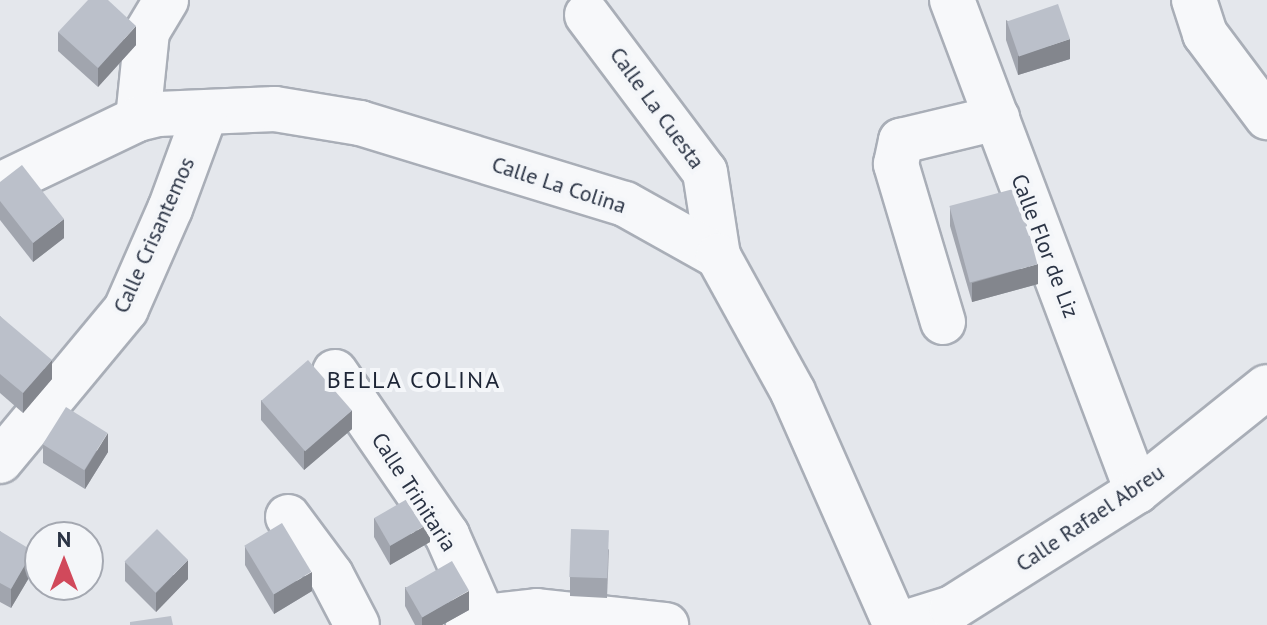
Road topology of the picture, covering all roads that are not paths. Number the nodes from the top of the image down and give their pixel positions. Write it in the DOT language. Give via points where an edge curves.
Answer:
graph roads {
  1 [pos="166,0"];
  2 [pos="952,0"];
  3 [pos="1194,0"];
  4 [pos="587,15"];
  5 [pos="205,114"];
  6 [pos="1267,117"];
  7 [pos="997,118"];
  8 [pos="138,119"];
  9 [pos="0,185"];
  10 [pos="718,256"];
  11 [pos="943,322"];
  12 [pos="335,372"];
  13 [pos="1267,387"];
  14 [pos="0,461"];
  15 [pos="1137,491"];
  16 [pos="288,517"];
  17 [pos="957,617"];
  18 [pos="475,621"];
  19 [pos="357,625"];
  20 [pos="666,625"];
  21 [pos="897,625"];
  1 -- 8 [label="street" via="147,32"];
  2 -- 7 [label="street, Calle Flor de Liz"];
  3 -- 6 [label="street" via="1205,34"];
  4 -- 10 [label="street, Calle La Cuesta" via="705,172"];
  5 -- 8 [label="street, Calle La Colina"];
  5 -- 10 [label="street, Calle La Colina" via="275,109 360,123 625,204"];
  5 -- 14 [label="street, Calle Crisantemos" via="126,309"];
  7 -- 11 [label="street" via="901,141 896,164"];
  7 -- 15 [label="street, Calle Flor de Liz"];
  8 -- 9 [label="street, Calle La Colina"];
  10 -- 21 [label="street" via="793,392"];
  12 -- 18 [label="street, Calle Trinitaria" via="447,535"];
  13 -- 15 [label="street, Calle Rafael Abreu"];
  15 -- 17 [label="street, Calle Rafael Abreu"];
  16 -- 19 [label="street" via="331,575"];
  17 -- 21 [label="street, Calle Rafael Abreu"];
  18 -- 20 [label="street" via="537,611"];
}
